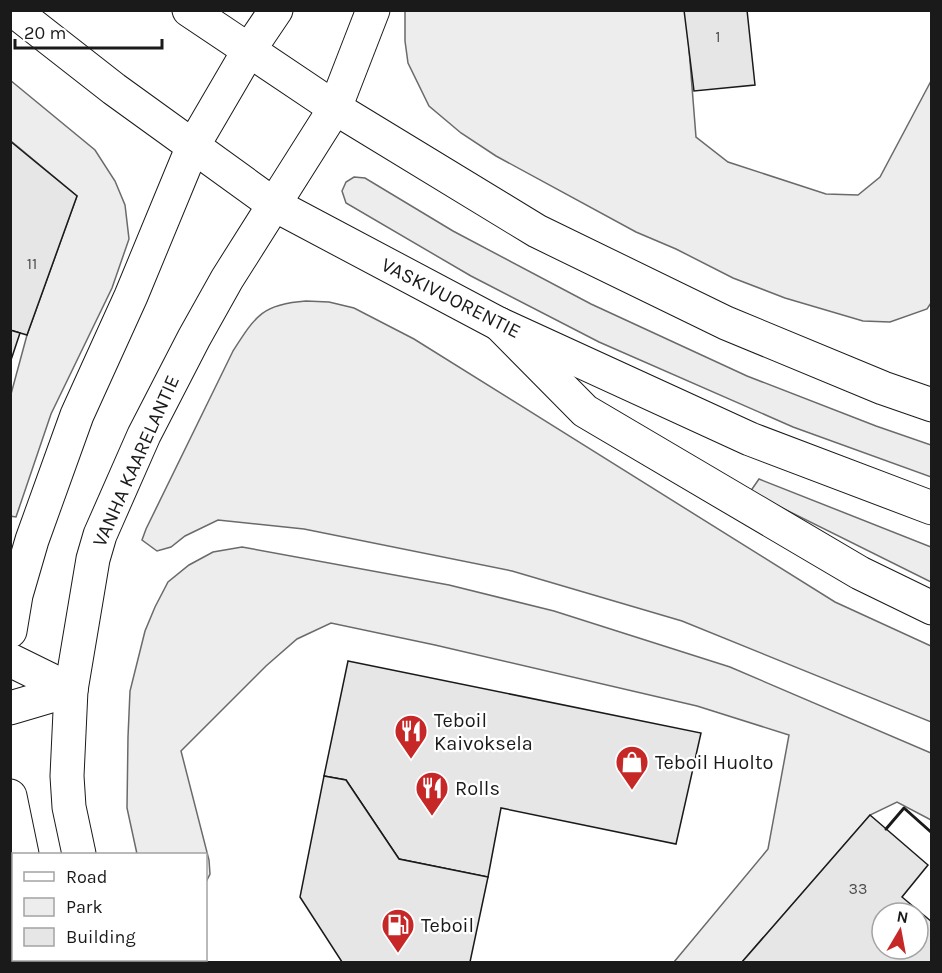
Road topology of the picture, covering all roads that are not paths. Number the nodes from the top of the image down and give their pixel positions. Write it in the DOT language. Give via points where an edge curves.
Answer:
graph roads {
  1 [pos="13,10"];
  2 [pos="189,10"];
  3 [pos="276,10"];
  4 [pos="373,10"];
  5 [pos="249,50"];
  6 [pos="335,108"];
  7 [pos="193,146"];
  8 [pos="273,204"];
  9 [pos="499,324"];
  10 [pos="932,405"];
  11 [pos="932,507"];
  12 [pos="932,608"];
  13 [pos="10,631"];
  14 [pos="10,660"];
  15 [pos="71,690"];
  16 [pos="10,708"];
  17 [pos="10,796"];
  18 [pos="22,853"];
  19 [pos="79,853"];
  1 -- 7 [label="main road, VASKIVUORENTIE"];
  2 -- 5 [label="main road"];
  3 -- 5 [label="main road"];
  4 -- 6 [label="main road, VANHA KAARELANTIE"];
  5 -- 6 [label="main road"];
  5 -- 7 [label="main road"];
  6 -- 8 [label="main road, VANHA KAARELANTIE"];
  6 -- 10 [label="main road" via="537,231 726,323"];
  7 -- 8 [label="main road, VASKIVUORENTIE"];
  7 -- 13 [label="main road" via="77,415 16,595"];
  8 -- 9 [label="main road, VASKIVUORENTIE"];
  8 -- 15 [label="main road, VANHA KAARELANTIE" via="194,338 144,435 100,535"];
  9 -- 11 [label="main road, VASKIVUORENTIE" via="750,439"];
  9 -- 12 [label="main road" via="585,411 860,573"];
  14 -- 15 [label="main road"];
  15 -- 16 [label="main road"];
  15 -- 19 [label="main road, VANHA KAARELANTIE" via="67,776"];
  17 -- 18 [label="main road"];
}
